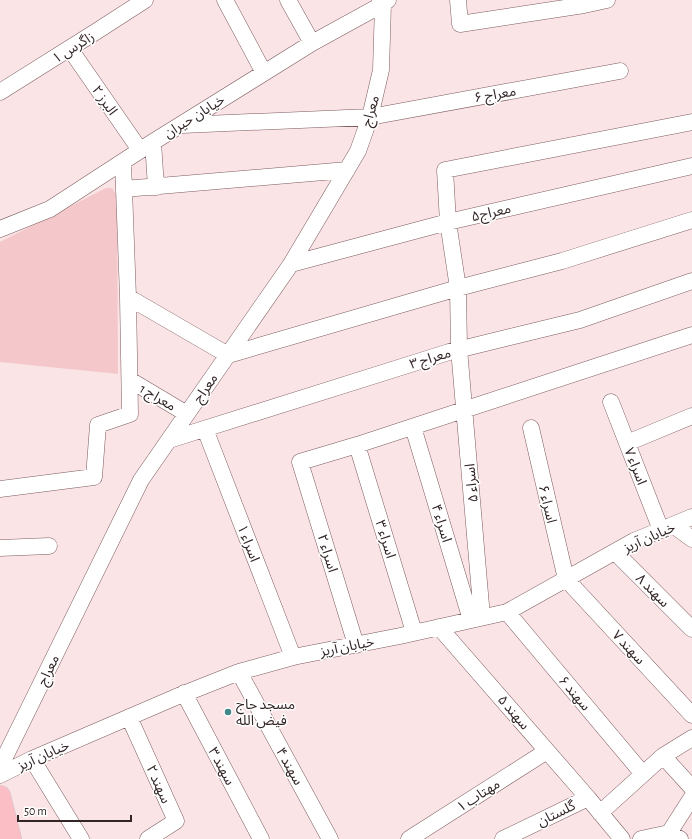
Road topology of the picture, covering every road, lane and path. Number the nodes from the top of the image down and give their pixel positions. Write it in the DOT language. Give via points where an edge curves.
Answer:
graph roads {
  1 [pos="145,0"];
  2 [pos="225,0"];
  3 [pos="288,0"];
  4 [pos="458,0"];
  5 [pos="607,0"];
  6 [pos="384,1"];
  7 [pos="312,43"];
  8 [pos="70,49"];
  9 [pos="620,71"];
  10 [pos="264,73"];
  11 [pos="0,92"];
  12 [pos="370,117"];
  13 [pos="692,122"];
  14 [pos="180,125"];
  15 [pos="146,146"];
  16 [pos="123,162"];
  17 [pos="692,166"];
  18 [pos="347,170"];
  19 [pos="156,186"];
  20 [pos="124,189"];
  21 [pos="692,220"];
  22 [pos="448,222"];
  23 [pos="0,229"];
  24 [pos="290,264"];
  25 [pos="692,281"];
  26 [pos="458,288"];
  27 [pos="128,297"];
  28 [pos="692,335"];
  29 [pos="459,349"];
  30 [pos="228,355"];
  31 [pos="130,380"];
  32 [pos="611,402"];
  33 [pos="464,410"];
  34 [pos="187,414"];
  35 [pos="692,416"];
  36 [pos="413,427"];
  37 [pos="530,428"];
  38 [pos="205,429"];
  39 [pos="169,440"];
  40 [pos="627,442"];
  41 [pos="357,446"];
  42 [pos="0,490"];
  43 [pos="692,518"];
  44 [pos="667,528"];
  45 [pos="692,539"];
  46 [pos="49,546"];
  47 [pos="0,548"];
  48 [pos="615,552"];
  49 [pos="566,579"];
  50 [pos="507,612"];
  51 [pos="476,618"];
  52 [pos="440,627"];
  53 [pos="692,629"];
  54 [pos="414,632"];
  55 [pos="356,645"];
  56 [pos="293,657"];
  57 [pos="239,672"];
  58 [pos="184,693"];
  59 [pos="692,715"];
  60 [pos="129,717"];
  61 [pos="692,738"];
  62 [pos="547,751"];
  63 [pos="663,756"];
  64 [pos="32,759"];
  65 [pos="0,767"];
  66 [pos="643,774"];
  67 [pos="0,775"];
  68 [pos="692,788"];
  69 [pos="0,796"];
  70 [pos="692,797"];
  71 [pos="588,798"];
  72 [pos="600,813"];
  73 [pos="675,836"];
  74 [pos="508,838"];
  75 [pos="11,839"];
  76 [pos="81,839"];
  77 [pos="148,839"];
  78 [pos="260,839"];
  79 [pos="330,839"];
  80 [pos="409,839"];
  81 [pos="622,839"];
  82 [pos="641,839"];
  1 -- 8 [label="street, زاگرس ۱"];
  2 -- 10 [label="street"];
  3 -- 7 [label="street"];
  4 -- 5 [label="street" via="460,24"];
  6 -- 7 [label="street, خیابان حیران"];
  6 -- 12 [label="street, معراج" via="381,70"];
  7 -- 10 [label="street, خیابان حیران"];
  8 -- 11 [label="street, زاگرس ۱"];
  8 -- 15 [label="street, البرز ۲"];
  9 -- 12 [label="street, معراج ۶"];
  10 -- 14 [label="street, خیابان حیران"];
  12 -- 14 [label="street, معراج ۶"];
  12 -- 18 [label="street, معراج" via="358,151"];
  13 -- 22 [label="street, اسراء ۵" via="445,170"];
  14 -- 15 [label="street, خیابان حیران"];
  15 -- 16 [label="street, خیابان حیران"];
  15 -- 19 [label="street"];
  16 -- 20 [label="street"];
  16 -- 23 [label="street, خیابان حیران" via="50,209"];
  17 -- 22 [label="street, معراج۵"];
  18 -- 19 [label="street"];
  18 -- 24 [label="street, معراج"];
  19 -- 20 [label="street"];
  20 -- 27 [label="street"];
  21 -- 26 [label="street" via="562,261"];
  22 -- 24 [label="street, معراج۵"];
  22 -- 26 [label="street, اسراء ۵"];
  24 -- 30 [label="street, معراج"];
  25 -- 29 [label="street, معراج ۳" via="580,320"];
  26 -- 29 [label="street, اسراء ۵"];
  26 -- 30 [label="street"];
  27 -- 30 [label="street"];
  27 -- 31 [label="street"];
  28 -- 33 [label="street"];
  29 -- 33 [label="street, اسراء ۵"];
  29 -- 38 [label="street, معراج ۳"];
  30 -- 34 [label="street, معراج"];
  31 -- 34 [label="street, معراج 1"];
  31 -- 42 [label="street" via="130,414 98,425 94,477"];
  32 -- 40 [label="street, اسراء ۷"];
  33 -- 36 [label="street"];
  33 -- 51 [label="street, اسراء ۵"];
  34 -- 39 [label="street, معراج"];
  35 -- 40 [label="street"];
  36 -- 41 [label="street"];
  36 -- 51 [label="street, اسراء ۴"];
  37 -- 49 [label="street, اسراء ۶"];
  38 -- 39 [label="street, معراج ۳"];
  38 -- 56 [label="street, اسراء ۱"];
  39 -- 65 [label="street, معراج" via="141,480"];
  40 -- 44 [label="street, اسراء ۷"];
  41 -- 54 [label="street, اسراء ۳"];
  41 -- 55 [label="street, اسراء ۲" via="300,462"];
  43 -- 44 [label="street, خیابان آریز"];
  44 -- 45 [label="street"];
  44 -- 48 [label="street, خیابان آریز" via="634,541"];
  46 -- 47 [label="street"];
  48 -- 49 [label="street, خیابان آریز"];
  48 -- 53 [label="street, سهند ۸"];
  49 -- 50 [label="street, خیابان آریز"];
  49 -- 59 [label="street, سهند ۷"];
  50 -- 51 [label="street, خیابان آریز"];
  50 -- 66 [label="street, سهند ۶"];
  51 -- 52 [label="street, خیابان آریز"];
  52 -- 54 [label="street, خیابان آریز"];
  52 -- 62 [label="street, سهند ۵"];
  54 -- 55 [label="street, خیابان آریز"];
  55 -- 56 [label="street, خیابان آریز"];
  56 -- 57 [label="street, خیابان آریز"];
  57 -- 58 [label="street, خیابان آریز"];
  57 -- 79 [label="street, سهند ۴"];
  58 -- 60 [label="street, خیابان آریز"];
  58 -- 78 [label="street, سهند ۳"];
  60 -- 64 [label="street, خیابان آریز"];
  60 -- 77 [label="street, سهند ۲" via="176,821"];
  61 -- 63 [label="street"];
  62 -- 71 [label="street, سهند ۵"];
  62 -- 80 [label="street, مهتاب ۱"];
  63 -- 66 [label="street"];
  63 -- 68 [label="street"];
  64 -- 67 [label="street, خیابان آریز"];
  64 -- 76 [label="street"];
  66 -- 72 [label="street"];
  69 -- 75 [label="main road"];
  70 -- 73 [label="street"];
  71 -- 72 [label="street, سهند ۵"];
  71 -- 74 [label="street, گلستان"];
  72 -- 81 [label="street, سهند ۵"];
  73 -- 82 [label="street"];
}
